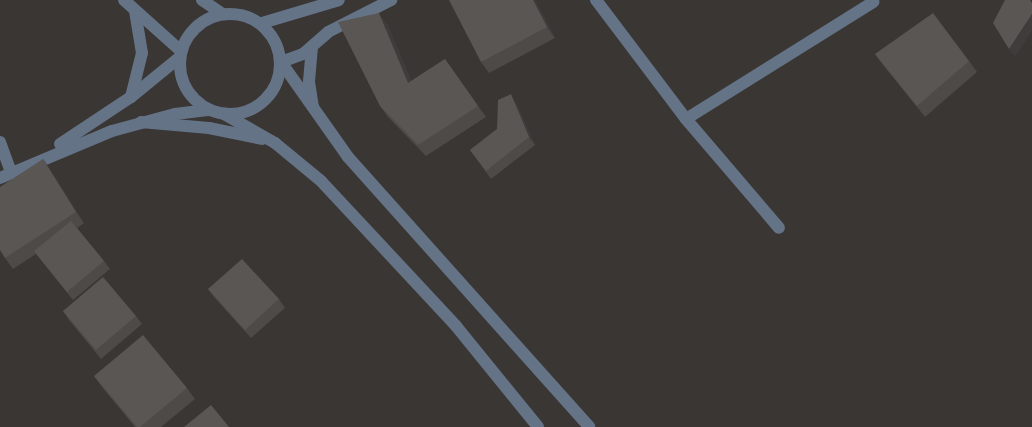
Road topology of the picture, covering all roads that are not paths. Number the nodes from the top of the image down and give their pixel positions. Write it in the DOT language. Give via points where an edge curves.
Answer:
graph roads {
  1 [pos="124,0"];
  2 [pos="202,0"];
  3 [pos="339,0"];
  4 [pos="391,0"];
  5 [pos="596,0"];
  6 [pos="873,2"];
  7 [pos="135,11"];
  8 [pos="222,13"];
  9 [pos="262,24"];
  10 [pos="312,48"];
  11 [pos="181,54"];
  12 [pos="281,62"];
  13 [pos="131,97"];
  14 [pos="210,110"];
  15 [pos="224,114"];
  16 [pos="315,115"];
  17 [pos="686,119"];
  18 [pos="141,122"];
  19 [pos="0,142"];
  20 [pos="275,143"];
  21 [pos="35,160"];
  22 [pos="5,175"];
  23 [pos="779,228"];
  24 [pos="538,427"];
  25 [pos="589,427"];
  1 -- 7 [label="street"];
  2 -- 8 [label="street"];
  3 -- 9 [label="street"];
  4 -- 10 [label="street" via="328,32"];
  5 -- 17 [label="street"];
  6 -- 17 [label="street"];
  7 -- 11 [label="street"];
  7 -- 13 [label="street" via="142,53"];
  8 -- 9 [label="street" via="235,13"];
  8 -- 11 [label="street" via="196,26"];
  9 -- 12 [label="street" via="272,34"];
  10 -- 12 [label="street"];
  10 -- 16 [label="street" via="309,82"];
  11 -- 13 [label="street"];
  11 -- 14 [label="street" via="184,83 190,95"];
  12 -- 15 [label="street" via="279,77 264,101 253,109"];
  12 -- 16 [label="street"];
  13 -- 21 [label="street"];
  14 -- 15 [label="street"];
  14 -- 18 [label="street"];
  15 -- 20 [label="street"];
  16 -- 25 [label="street" via="348,158"];
  17 -- 23 [label="street"];
  18 -- 20 [label="street" via="209,128"];
  18 -- 21 [label="street"];
  19 -- 22 [label="street"];
  20 -- 24 [label="street" via="321,181 456,326"];
  21 -- 22 [label="street"];
}
